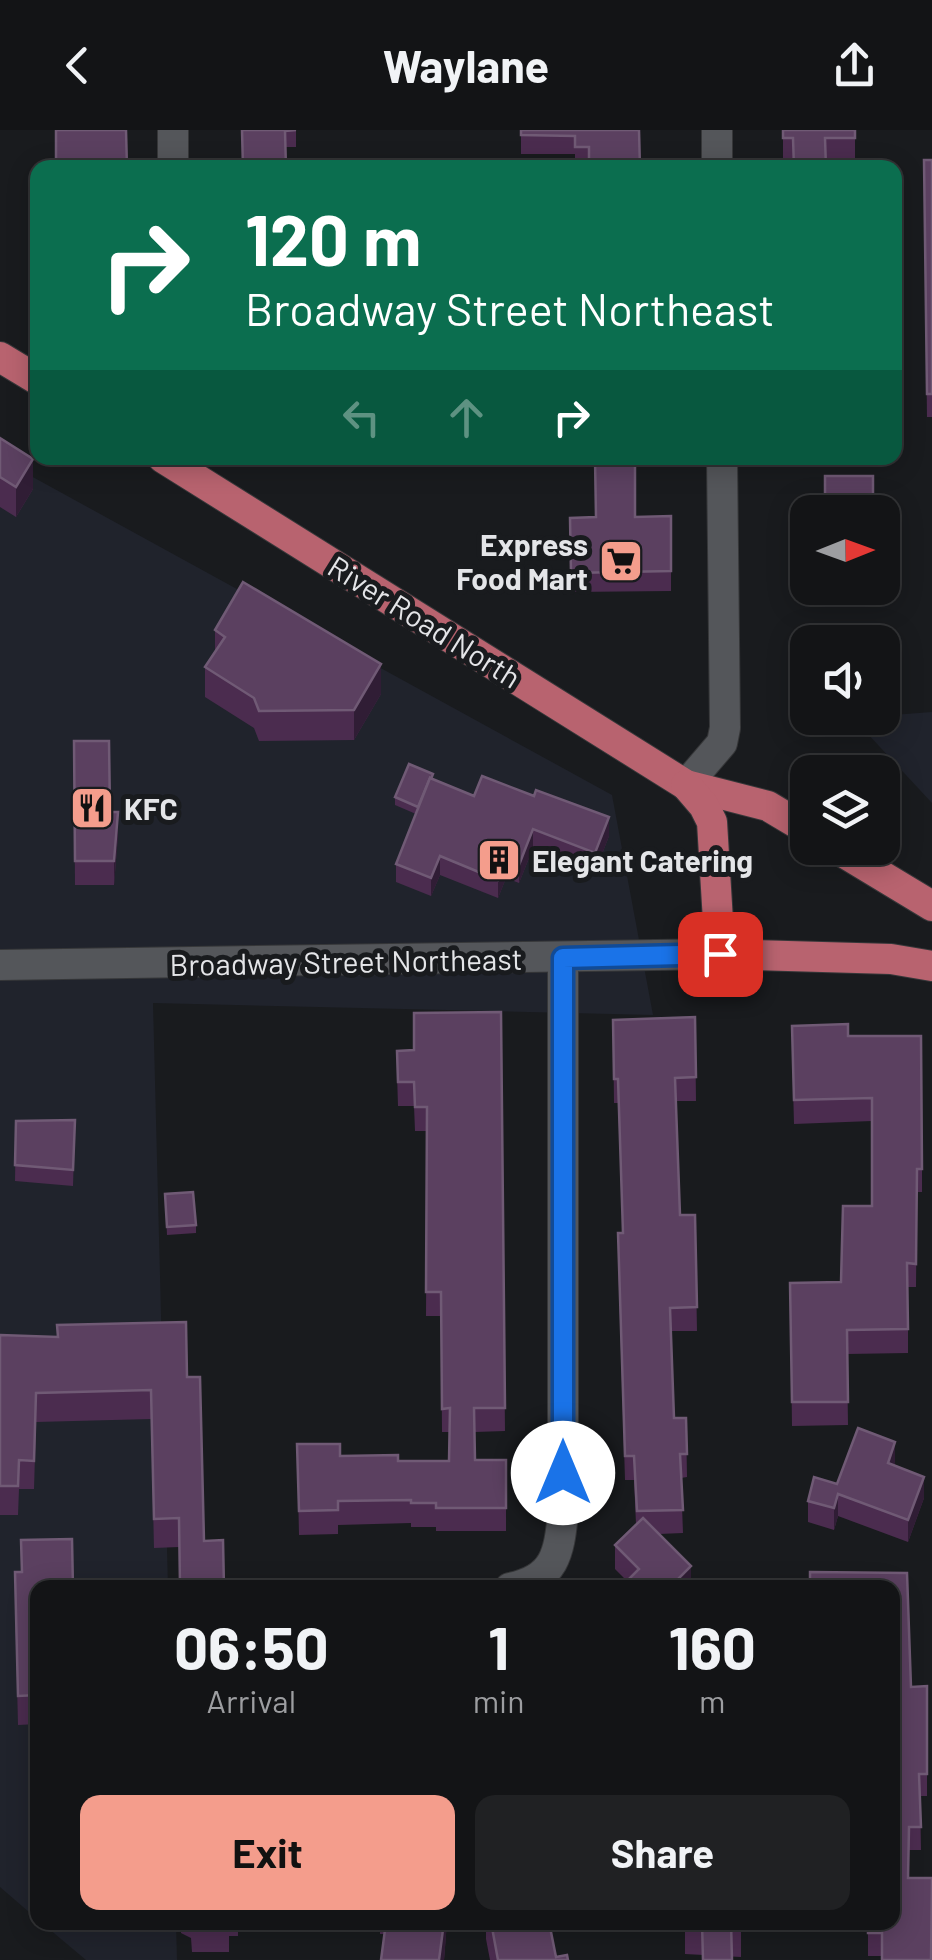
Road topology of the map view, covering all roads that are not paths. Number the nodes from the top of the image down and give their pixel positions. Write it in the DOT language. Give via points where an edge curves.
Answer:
graph roads {
  1 [pos="173,130"];
  2 [pos="717,130"];
  3 [pos="173,160"];
  4 [pos="718,160"];
  5 [pos="0,357"];
  6 [pos="30,375"];
  7 [pos="174,465"];
  8 [pos="722,465"];
  9 [pos="686,785"];
  10 [pos="790,819"];
  11 [pos="864,865"];
  12 [pos="932,906"];
  13 [pos="720,954"];
  14 [pos="563,958"];
  15 [pos="0,964"];
  16 [pos="932,966"];
  17 [pos="535,1580"];
  1 -- 3 [label="street"];
  2 -- 4 [label="street"];
  5 -- 6 [label="main road"];
  7 -- 9 [label="main road, River Road North"];
  8 -- 9 [label="street" via="726,728 722,743"];
  9 -- 10 [label="main road" via="768,806"];
  9 -- 13 [label="main road" via="712,822"];
  11 -- 12 [label="main road"];
  13 -- 14 [label="street, Broadway Street Northeast"];
  13 -- 16 [label="main road, Broadway Street Northeast"];
  14 -- 15 [label="street, Broadway Street Northeast"];
  14 -- 17 [label="street" via="563,1513 560,1544 548,1571"];
}
